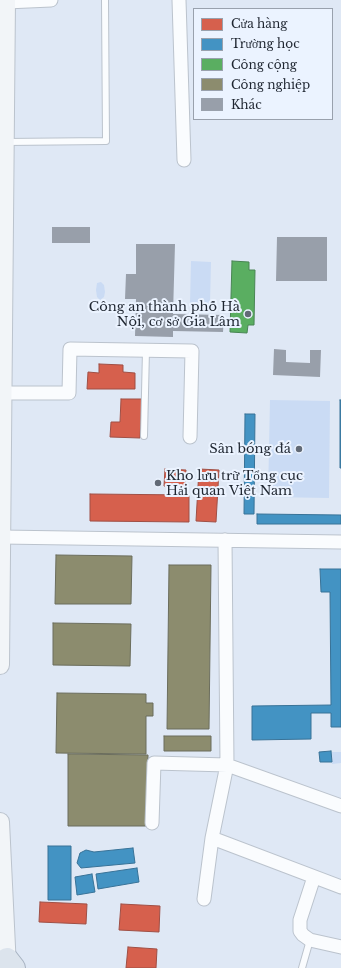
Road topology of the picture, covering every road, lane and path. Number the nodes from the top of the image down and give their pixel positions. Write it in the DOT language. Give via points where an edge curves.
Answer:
graph roads {
  1 [pos="51,0"];
  2 [pos="105,0"];
  3 [pos="179,0"];
  4 [pos="6,1"];
  5 [pos="5,142"];
  6 [pos="184,160"];
  7 [pos="2,326"];
  8 [pos="146,350"];
  9 [pos="2,392"];
  10 [pos="144,436"];
  11 [pos="190,437"];
  12 [pos="1,537"];
  13 [pos="225,540"];
  14 [pos="341,542"];
  15 [pos="0,665"];
  16 [pos="227,765"];
  17 [pos="341,806"];
  18 [pos="0,822"];
  19 [pos="152,823"];
  20 [pos="212,838"];
  21 [pos="314,877"];
  22 [pos="341,887"];
  23 [pos="204,899"];
  24 [pos="2,915"];
  25 [pos="310,940"];
  26 [pos="341,947"];
  27 [pos="7,965"];
  28 [pos="302,968"];
  1 -- 4 [label="street"];
  2 -- 5 [label="lane" via="106,140"];
  3 -- 6 [label="street"];
  4 -- 5 [label="main road"];
  5 -- 7 [label="main road"];
  7 -- 9 [label="main road"];
  8 -- 9 [label="street" via="70,349 69,394"];
  8 -- 10 [label="lane"];
  8 -- 11 [label="street" via="192,351"];
  9 -- 12 [label="main road"];
  12 -- 13 [label="street"];
  12 -- 15 [label="main road"];
  13 -- 14 [label="street"];
  13 -- 16 [label="street"];
  16 -- 17 [label="street"];
  16 -- 19 [label="street" via="154,762"];
  16 -- 20 [label="street"];
  18 -- 24 [label="main road"];
  20 -- 21 [label="street"];
  20 -- 23 [label="street"];
  21 -- 22 [label="street"];
  21 -- 25 [label="street" via="299,922 302,933"];
  24 -- 27 [label="main road"];
  25 -- 26 [label="street"];
  25 -- 28 [label="lane"];
}
